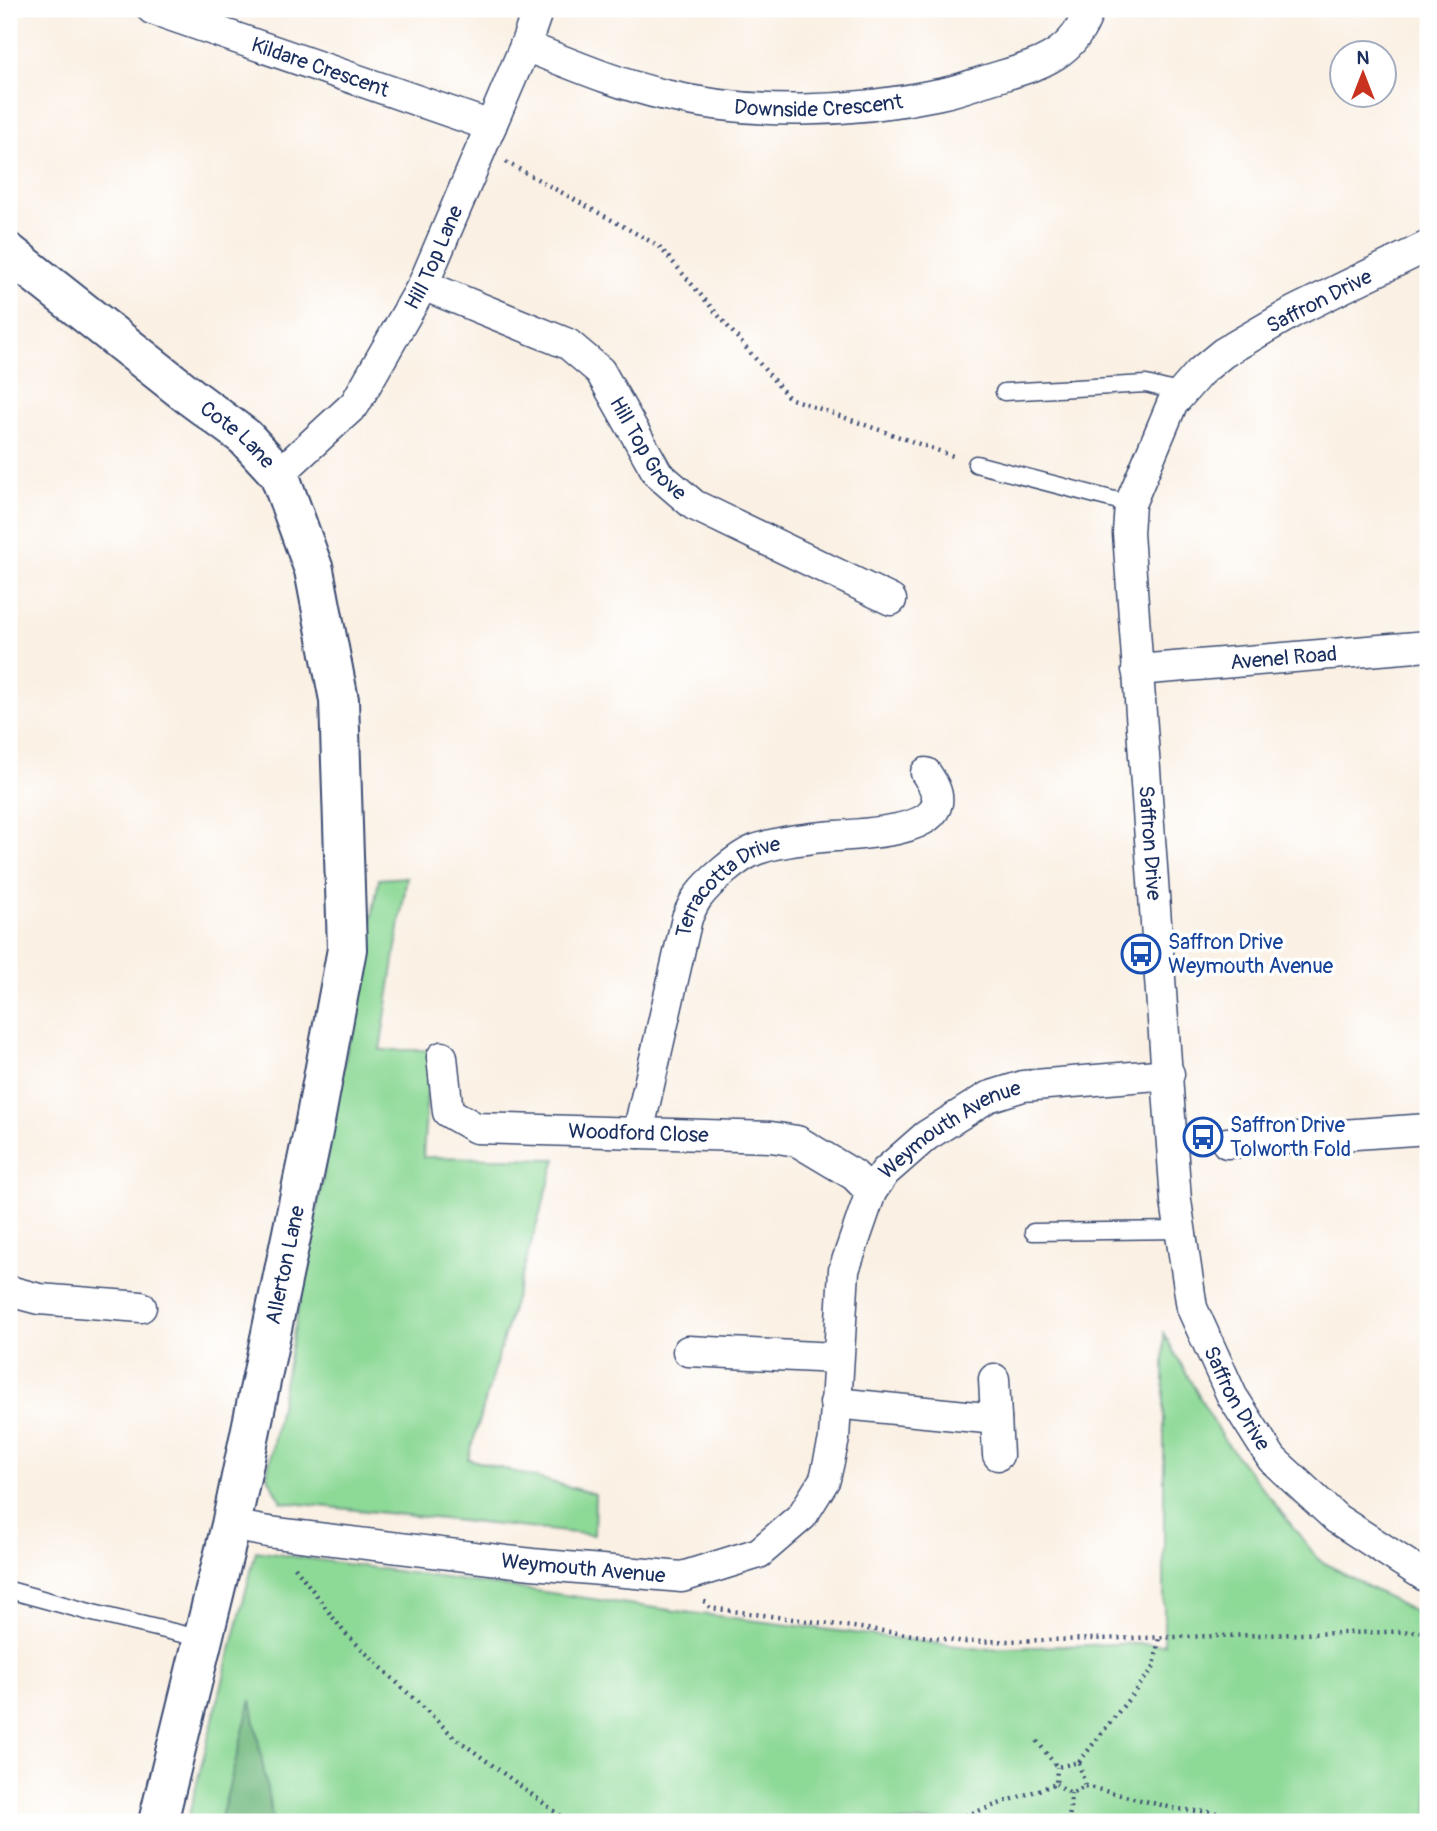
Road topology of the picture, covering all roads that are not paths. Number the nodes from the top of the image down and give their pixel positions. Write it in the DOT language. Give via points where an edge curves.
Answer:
graph roads {
  1 [pos="538,9"];
  2 [pos="1089,9"];
  3 [pos="163,11"];
  4 [pos="525,46"];
  5 [pos="486,137"];
  6 [pos="1428,246"];
  7 [pos="9,253"];
  8 [pos="423,285"];
  9 [pos="1004,392"];
  10 [pos="1182,393"];
  11 [pos="976,464"];
  12 [pos="279,474"];
  13 [pos="1130,504"];
  14 [pos="891,600"];
  15 [pos="1428,646"];
  16 [pos="1137,670"];
  17 [pos="339,700"];
  18 [pos="926,773"];
  19 [pos="442,1056"];
  20 [pos="1169,1074"];
  21 [pos="1428,1129"];
  22 [pos="638,1133"];
  23 [pos="1227,1143"];
  24 [pos="871,1192"];
  25 [pos="1180,1230"];
  26 [pos="1033,1232"];
  27 [pos="9,1291"];
  28 [pos="141,1307"];
  29 [pos="688,1351"];
  30 [pos="837,1358"];
  31 [pos="994,1379"];
  32 [pos="835,1403"];
  33 [pos="996,1419"];
  34 [pos="998,1455"];
  35 [pos="231,1525"];
  36 [pos="1428,1578"];
  37 [pos="9,1590"];
  38 [pos="204,1639"];
  39 [pos="158,1822"];
  1 -- 4 [label="street, Hill Top Lane"];
  2 -- 4 [label="street, Downside Crescent" via="1068,44 1039,65 941,94 810,110 748,108 665,95"];
  3 -- 5 [label="street, Kildare Crescent"];
  4 -- 5 [label="street, Hill Top Lane"];
  5 -- 8 [label="street, Hill Top Lane"];
  6 -- 10 [label="street, Saffron Drive" via="1247,339 1207,366"];
  7 -- 12 [label="street, Cote Lane" via="245,437"];
  8 -- 12 [label="street, Hill Top Lane" via="355,404"];
  8 -- 14 [label="street, Hill Top Grove" via="568,344 600,371 658,474 694,505"];
  9 -- 10 [label="lane" via="1146,384"];
  10 -- 13 [label="street, Saffron Drive" via="1172,404"];
  11 -- 13 [label="lane"];
  12 -- 17 [label="street, Cote Lane" via="314,570"];
  13 -- 16 [label="street, Saffron Drive"];
  15 -- 16 [label="street, Avenel Road"];
  16 -- 20 [label="street, Saffron Drive"];
  17 -- 35 [label="street, Allerton Lane" via="347,949"];
  18 -- 22 [label="street, Terracotta Drive" via="937,803 929,816 878,833 813,838 754,850 720,874 697,898 687,918"];
  19 -- 22 [label="street, Woodford Close" via="448,1112 477,1128"];
  20 -- 24 [label="street, Weymouth Avenue" via="1023,1086 988,1097 926,1136 884,1172"];
  20 -- 25 [label="street, Saffron Drive"];
  21 -- 23 [label="street"];
  22 -- 24 [label="street, Woodford Close" via="797,1141 854,1175"];
  24 -- 30 [label="street, Weymouth Avenue" via="844,1270"];
  25 -- 26 [label="lane"];
  25 -- 36 [label="street, Saffron Drive" via="1192,1308 1232,1396 1272,1460 1337,1519"];
  27 -- 28 [label="street" via="39,1299"];
  29 -- 30 [label="street"];
  30 -- 32 [label="street, Weymouth Avenue"];
  31 -- 33 [label="street"];
  32 -- 33 [label="street"];
  32 -- 35 [label="street, Weymouth Avenue" via="834,1439 825,1479 802,1516 759,1553 682,1577 533,1564"];
  33 -- 34 [label="street"];
  35 -- 38 [label="street, Allerton Lane"];
  37 -- 38 [label="lane"];
  38 -- 39 [label="street, Allerton Lane"];
}
